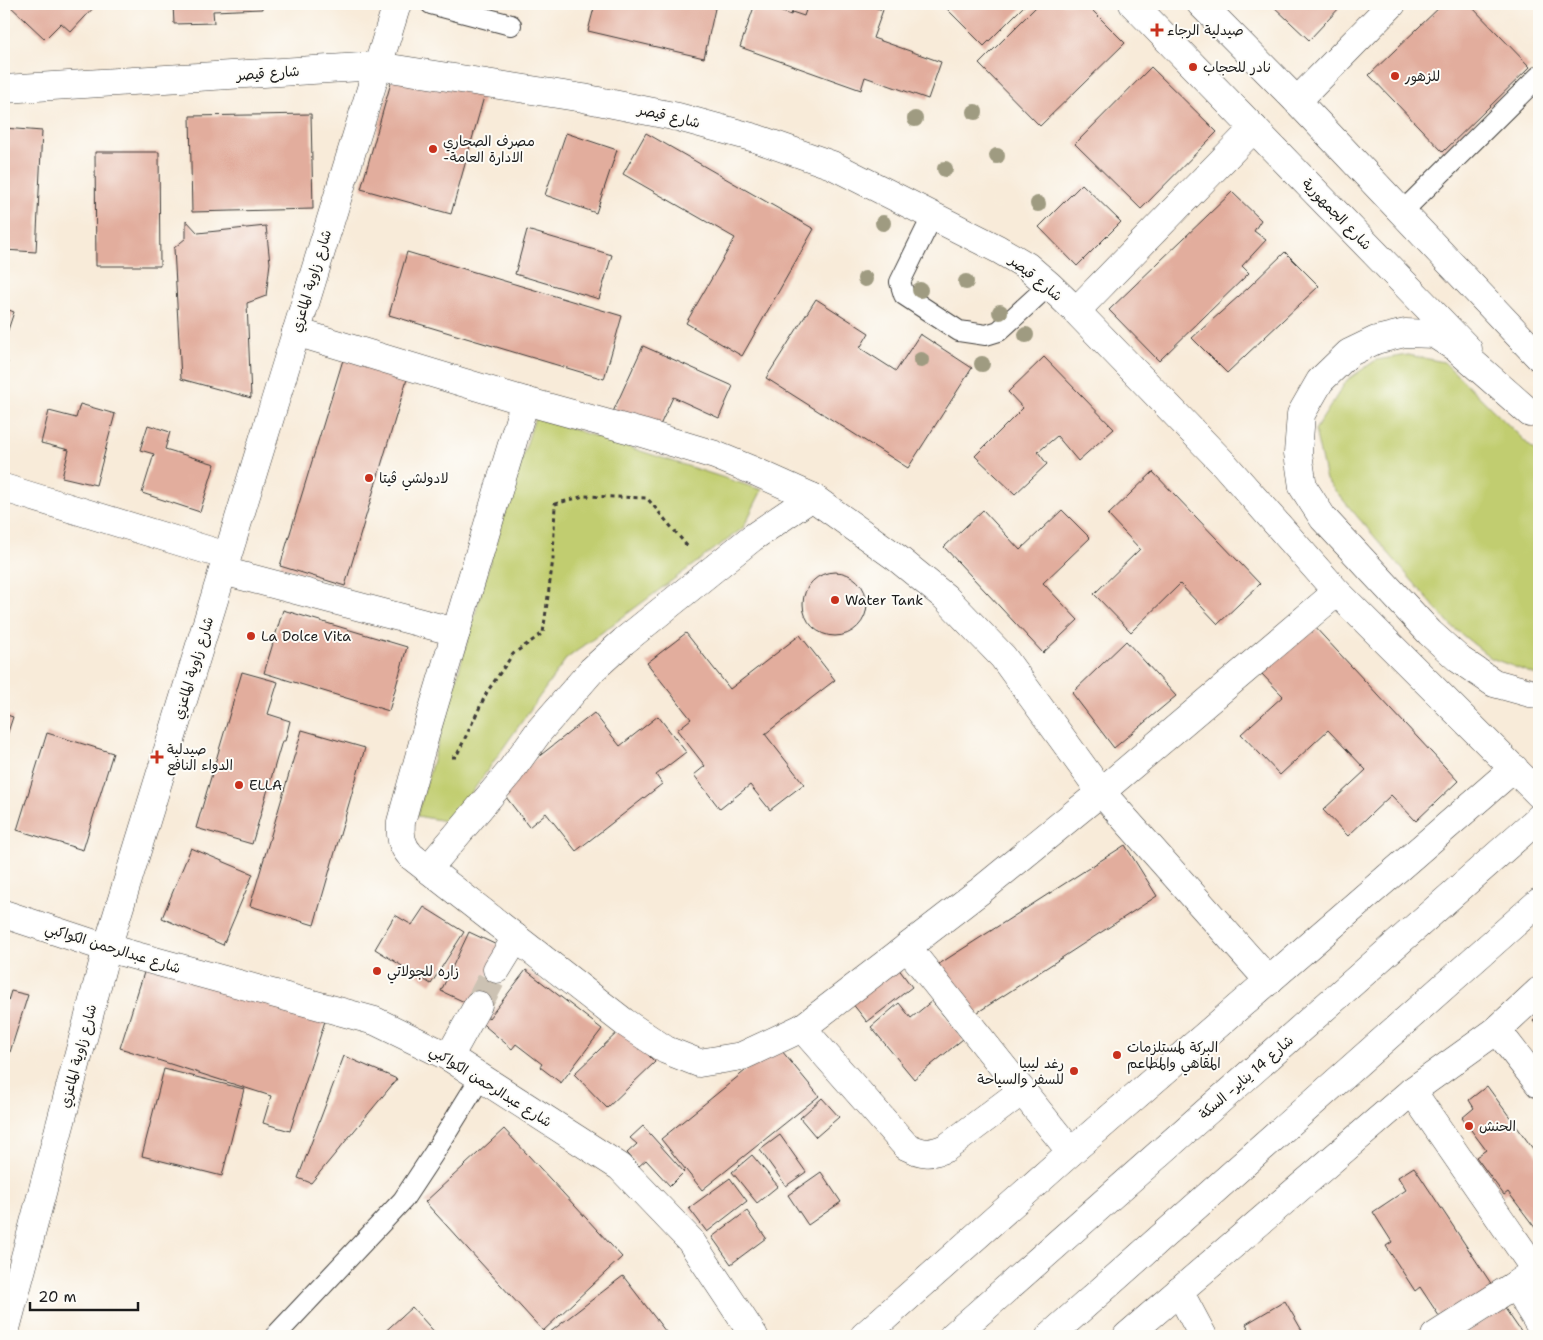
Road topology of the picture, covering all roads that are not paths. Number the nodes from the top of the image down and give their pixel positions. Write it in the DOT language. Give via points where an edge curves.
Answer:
graph roads {
  1 [pos="397,4"];
  2 [pos="432,4"];
  3 [pos="1133,4"];
  4 [pos="1201,4"];
  5 [pos="1392,4"];
  6 [pos="511,25"];
  7 [pos="377,66"];
  8 [pos="1539,76"];
  9 [pos="4,89"];
  10 [pos="1297,101"];
  11 [pos="1254,128"];
  12 [pos="1402,212"];
  13 [pos="932,215"];
  14 [pos="1049,285"];
  15 [pos="1076,311"];
  16 [pos="296,332"];
  17 [pos="1539,357"];
  18 [pos="525,401"];
  19 [pos="1534,419"];
  20 [pos="4,488"];
  21 [pos="812,497"];
  22 [pos="225,564"];
  23 [pos="1337,592"];
  24 [pos="456,632"];
  25 [pos="1539,694"];
  26 [pos="1514,768"];
  27 [pos="1101,792"];
  28 [pos="1539,794"];
  29 [pos="1539,818"];
  30 [pos="428,869"];
  31 [pos="1539,902"];
  32 [pos="4,914"];
  33 [pos="516,938"];
  34 [pos="907,947"];
  35 [pos="107,948"];
  36 [pos="497,968"];
  37 [pos="1268,981"];
  38 [pos="1539,991"];
  39 [pos="478,1005"];
  40 [pos="802,1028"];
  41 [pos="1497,1030"];
  42 [pos="449,1058"];
  43 [pos="481,1078"];
  44 [pos="1539,1084"];
  45 [pos="1022,1091"];
  46 [pos="1412,1091"];
  47 [pos="1071,1152"];
  48 [pos="1530,1275"];
  49 [pos="1179,1291"];
  50 [pos="1539,1324"];
  51 [pos="4,1336"];
  52 [pos="274,1336"];
  53 [pos="754,1336"];
  54 [pos="864,1336"];
  55 [pos="953,1336"];
  56 [pos="1050,1336"];
  57 [pos="1127,1336"];
  58 [pos="1203,1336"];
  59 [pos="1435,1336"];
  1 -- 7 [label="main road, شارع زاوية الماعزي"];
  2 -- 6 [label="lane"];
  3 -- 11 [label="main road, شارع الجمهورية"];
  4 -- 10 [label="main road"];
  5 -- 10 [label="main road"];
  7 -- 9 [label="main road, شارع قيصر"];
  7 -- 13 [label="main road, شارع قيصر" via="582,98 678,117 755,138 832,165"];
  7 -- 16 [label="main road, شارع زاوية الماعزي"];
  8 -- 12 [label="lane"];
  10 -- 12 [label="main road"];
  11 -- 15 [label="main road"];
  11 -- 19 [label="main road, شارع الجمهورية"];
  12 -- 17 [label="main road"];
  13 -- 14 [label="main road, شارع قيصر" via="998,248"];
  13 -- 14 [label="lane" via="900,282 904,295 959,331 986,335 999,330"];
  14 -- 15 [label="main road, شارع قيصر"];
  15 -- 23 [label="main road, شارع قيصر" via="1224,464"];
  16 -- 18 [label="main road"];
  16 -- 22 [label="main road, شارع زاوية الماعزي"];
  18 -- 21 [label="main road" via="715,456"];
  18 -- 24 [label="main road"];
  19 -- 25 [label="main road" via="1456,348 1434,334 1405,333 1376,340 1349,353 1320,381 1301,414 1298,453 1303,487 1323,518 1430,633 1460,660 1494,683"];
  20 -- 22 [label="main road"];
  21 -- 27 [label="main road" via="945,598 1003,657"];
  21 -- 30 [label="main road" via="752,538 592,670"];
  22 -- 24 [label="main road"];
  22 -- 35 [label="main road, شارع زاوية الماعزي"];
  23 -- 26 [label="main road, شارع قيصر"];
  23 -- 27 [label="main road"];
  24 -- 30 [label="main road" via="401,822 400,836 407,852"];
  26 -- 28 [label="main road, شارع قيصر"];
  26 -- 37 [label="main road"];
  27 -- 34 [label="main road"];
  27 -- 37 [label="main road"];
  29 -- 55 [label="main road, شارع 14 يناير- السكة"];
  30 -- 33 [label="main road"];
  31 -- 56 [label="main road"];
  32 -- 35 [label="main road, شارع عبدالرحمن الكواكبي"];
  33 -- 36 [label="main road"];
  33 -- 40 [label="main road" via="624,1022 666,1050 699,1063 742,1056"];
  34 -- 40 [label="main road"];
  34 -- 45 [label="main road"];
  35 -- 42 [label="main road, شارع عبدالرحمن الكواكبي" via="375,1021"];
  35 -- 51 [label="main road, شارع زاوية الماعزي"];
  37 -- 47 [label="main road"];
  38 -- 41 [label="main road"];
  39 -- 42 [label="main road"];
  40 -- 45 [label="main road" via="906,1146 918,1152 933,1153 946,1148"];
  41 -- 44 [label="main road"];
  41 -- 46 [label="main road"];
  42 -- 43 [label="main road, شارع عبدالرحمن الكواكبي"];
  43 -- 52 [label="lane" via="403,1200"];
  43 -- 53 [label="main road, شارع عبدالرحمن الكواكبي" via="620,1167 690,1240"];
  45 -- 47 [label="main road"];
  46 -- 48 [label="main road"];
  46 -- 49 [label="main road"];
  47 -- 54 [label="main road"];
  48 -- 50 [label="main road"];
  48 -- 59 [label="main road"];
  49 -- 57 [label="main road"];
  49 -- 58 [label="main road"];
}
